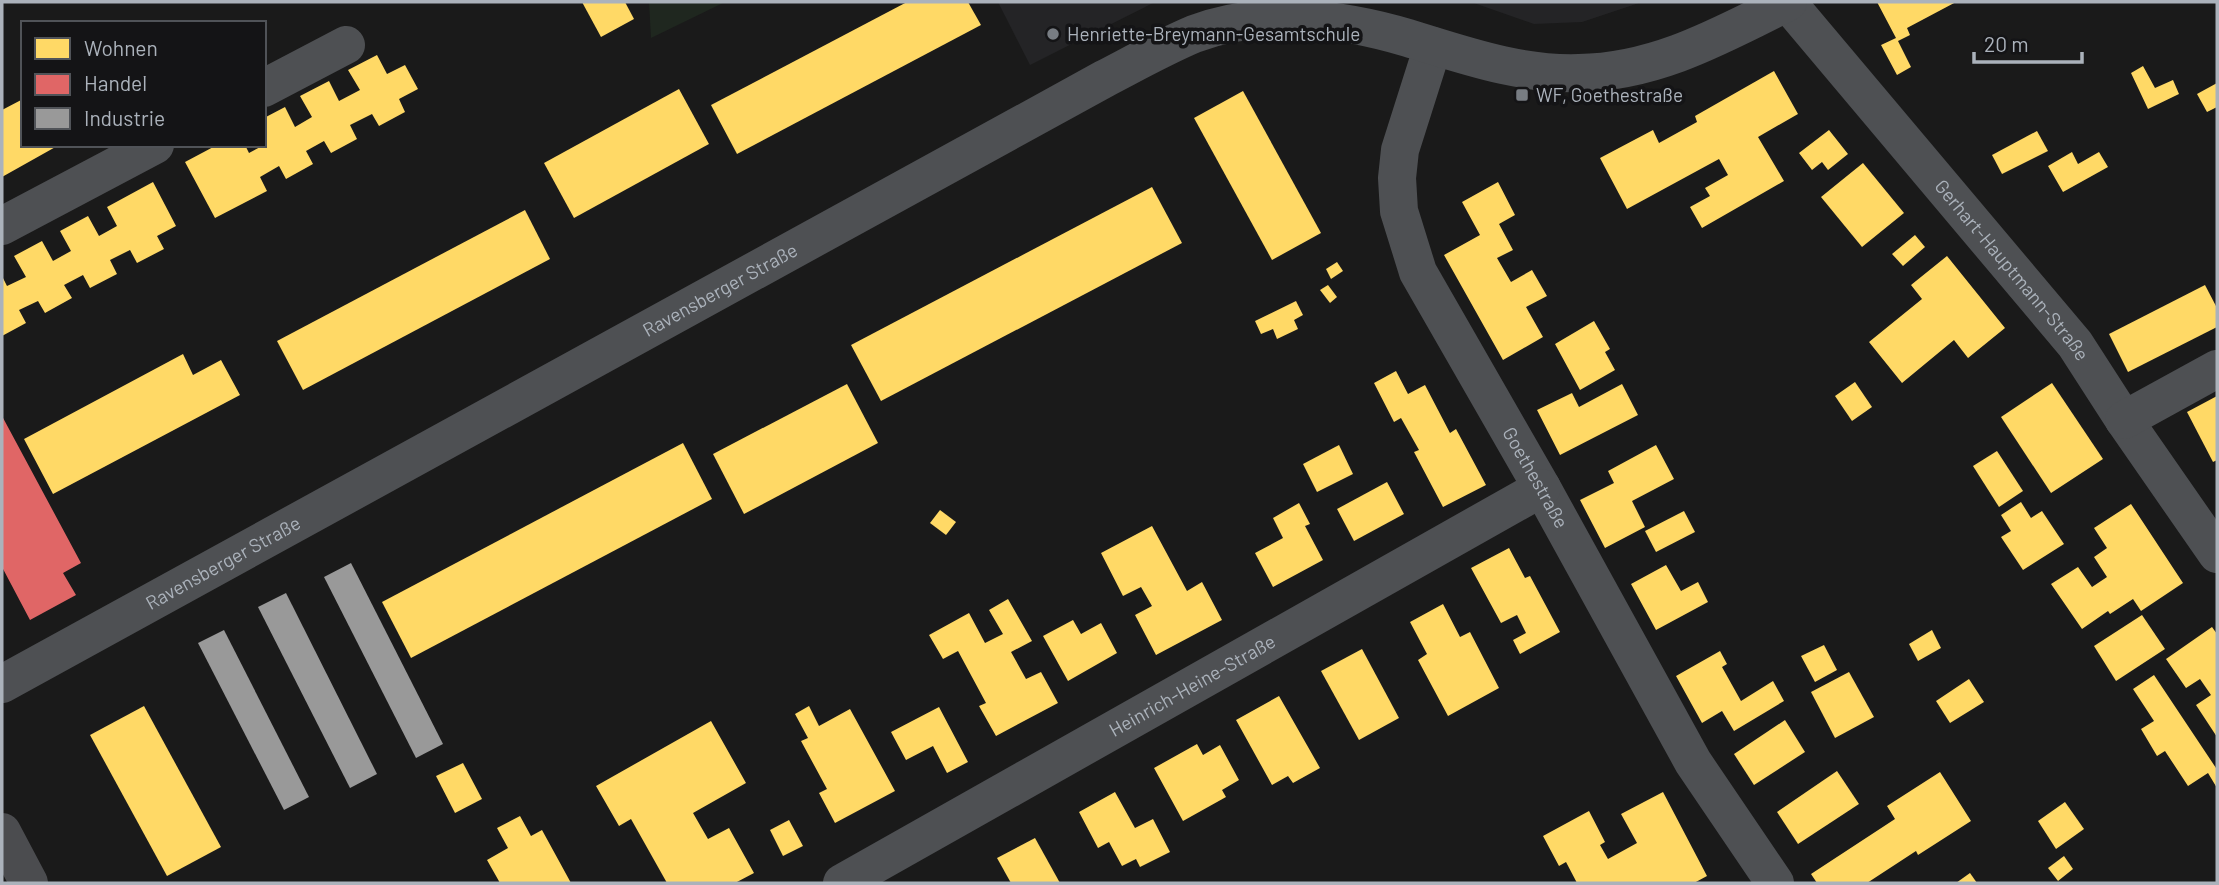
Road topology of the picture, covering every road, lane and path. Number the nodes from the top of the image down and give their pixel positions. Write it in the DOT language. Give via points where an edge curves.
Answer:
graph roads {
  1 [pos="1788,2"];
  2 [pos="346,45"];
  3 [pos="1450,51"];
  4 [pos="266,87"];
  5 [pos="151,147"];
  6 [pos="2,226"];
  7 [pos="2217,369"];
  8 [pos="2124,420"];
  9 [pos="1542,488"];
  10 [pos="2217,554"];
  11 [pos="2,684"];
  12 [pos="2,832"];
  13 [pos="29,883"];
  14 [pos="842,883"];
  15 [pos="1775,883"];
  1 -- 3 [label="street, Ravensberger Straße" via="1678,55 1623,69 1546,73"];
  1 -- 8 [label="street, Gerhart-Hauptmann-Straße" via="2075,344"];
  2 -- 4 [label="street"];
  3 -- 9 [label="street, Goethestraße" via="1400,150 1399,211 1418,272"];
  3 -- 11 [label="street, Ravensberger Straße" via="1355,26 1284,18 1244,21 1195,34 1104,79"];
  5 -- 6 [label="street"];
  7 -- 8 [label="street"];
  8 -- 10 [label="street, Gerhart-Hauptmann-Straße"];
  9 -- 14 [label="street, Heinrich-Heine-Straße"];
  9 -- 15 [label="street, Goethestraße" via="1693,762"];
  12 -- 13 [label="main road"];
}
